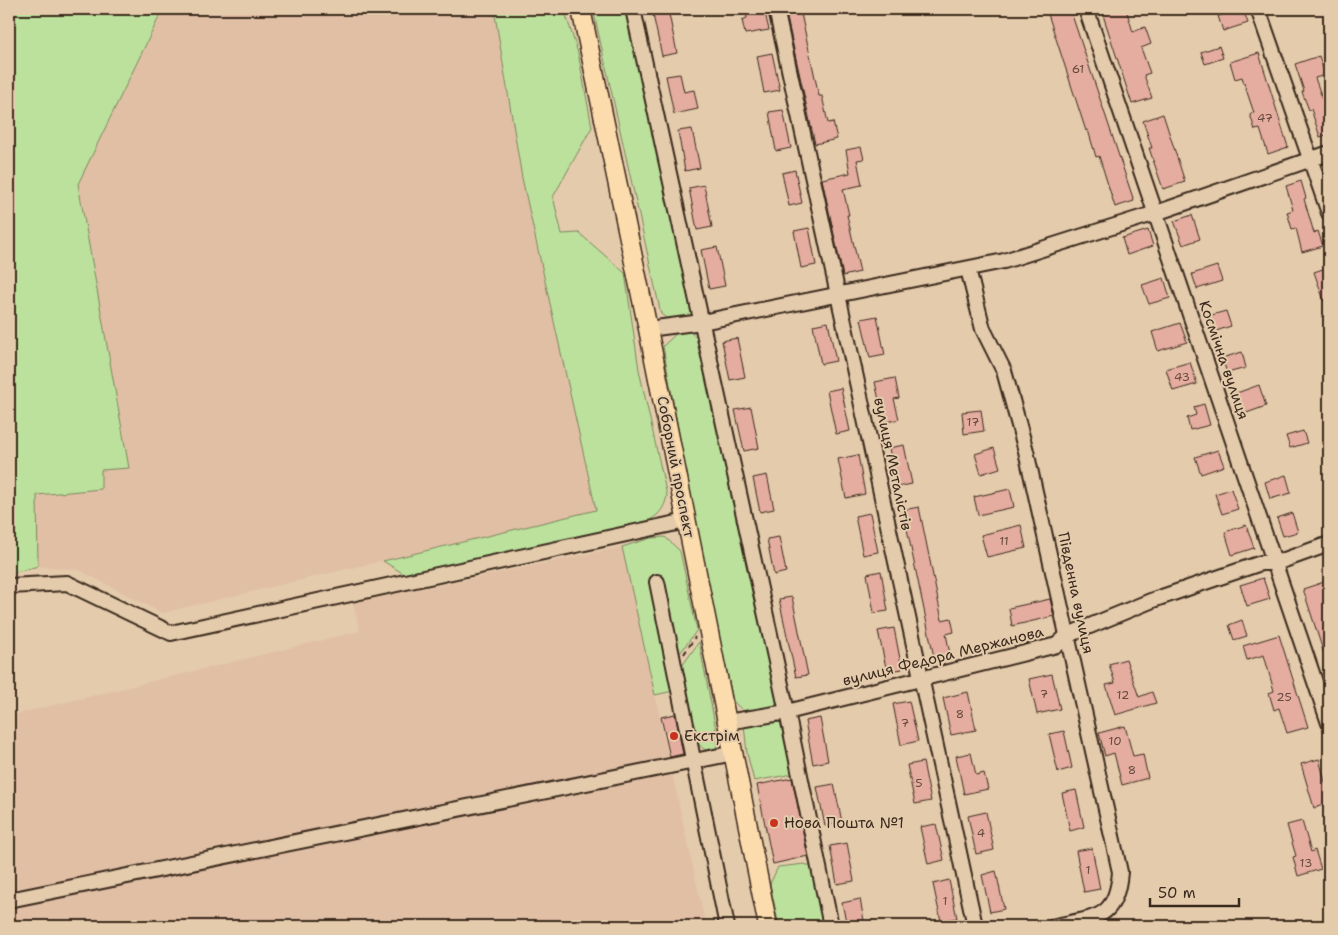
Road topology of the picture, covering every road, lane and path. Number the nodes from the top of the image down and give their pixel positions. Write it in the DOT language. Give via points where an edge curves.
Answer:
graph roads {
  1 [pos="580,9"];
  2 [pos="632,9"];
  3 [pos="776,9"];
  4 [pos="1086,9"];
  5 [pos="1258,9"];
  6 [pos="1329,153"];
  7 [pos="1312,159"];
  8 [pos="1156,213"];
  9 [pos="1329,213"];
  10 [pos="968,269"];
  11 [pos="840,292"];
  12 [pos="702,322"];
  13 [pos="648,329"];
  14 [pos="686,521"];
  15 [pos="1329,544"];
  16 [pos="1276,562"];
  17 [pos="657,582"];
  18 [pos="9,586"];
  19 [pos="707,621"];
  20 [pos="1068,635"];
  21 [pos="674,668"];
  22 [pos="922,680"];
  23 [pos="787,712"];
  24 [pos="728,722"];
  25 [pos="1329,723"];
  26 [pos="734,753"];
  27 [pos="693,761"];
  28 [pos="9,900"];
  29 [pos="1093,922"];
  30 [pos="727,926"];
  31 [pos="765,926"];
  32 [pos="831,926"];
  33 [pos="975,926"];
  34 [pos="1055,926"];
  1 -- 13 [label="main road, Соборний проспект"];
  2 -- 12 [label="street"];
  3 -- 11 [label="street, вулиця Металістів"];
  4 -- 8 [label="street, Космічна вулиця"];
  5 -- 7 [label="street"];
  6 -- 7 [label="street"];
  7 -- 8 [label="street"];
  7 -- 9 [label="street"];
  8 -- 10 [label="street" via="1004,261"];
  8 -- 16 [label="street, Космічна вулиця"];
  10 -- 11 [label="street"];
  10 -- 20 [label="street, Південна вулиця" via="983,329 1004,371 1026,451"];
  11 -- 12 [label="street"];
  11 -- 22 [label="street, вулиця Металістів"];
  12 -- 13 [label="street"];
  12 -- 23 [label="street"];
  13 -- 14 [label="main road, Соборний проспект"];
  14 -- 18 [label="street" via="172,633 67,583"];
  14 -- 19 [label="main road, Соборний проспект"];
  15 -- 16 [label="street, вулиця Федора Мержанова"];
  16 -- 20 [label="street, вулиця Федора Мержанова" via="1261,563 1153,600"];
  16 -- 25 [label="street, Космічна вулиця"];
  17 -- 21 [label="street"];
  19 -- 21 [label="path"];
  19 -- 24 [label="main road, Соборний проспект"];
  20 -- 22 [label="street, вулиця Федора Мержанова" via="1056,645"];
  20 -- 29 [label="street, Південна вулиця" via="1120,872 1118,893 1112,907"];
  21 -- 27 [label="street"];
  22 -- 23 [label="street, вулиця Федора Мержанова"];
  22 -- 33 [label="street, вулиця Металістів"];
  23 -- 24 [label="street, вулиця Федора Мержанова"];
  23 -- 32 [label="street"];
  24 -- 26 [label="main road, Соборний проспект"];
  26 -- 27 [label="street"];
  26 -- 31 [label="main road, Соборний проспект"];
  27 -- 28 [label="street"];
  27 -- 30 [label="street"];
  29 -- 34 [label="street, Південна вулиця"];
}
